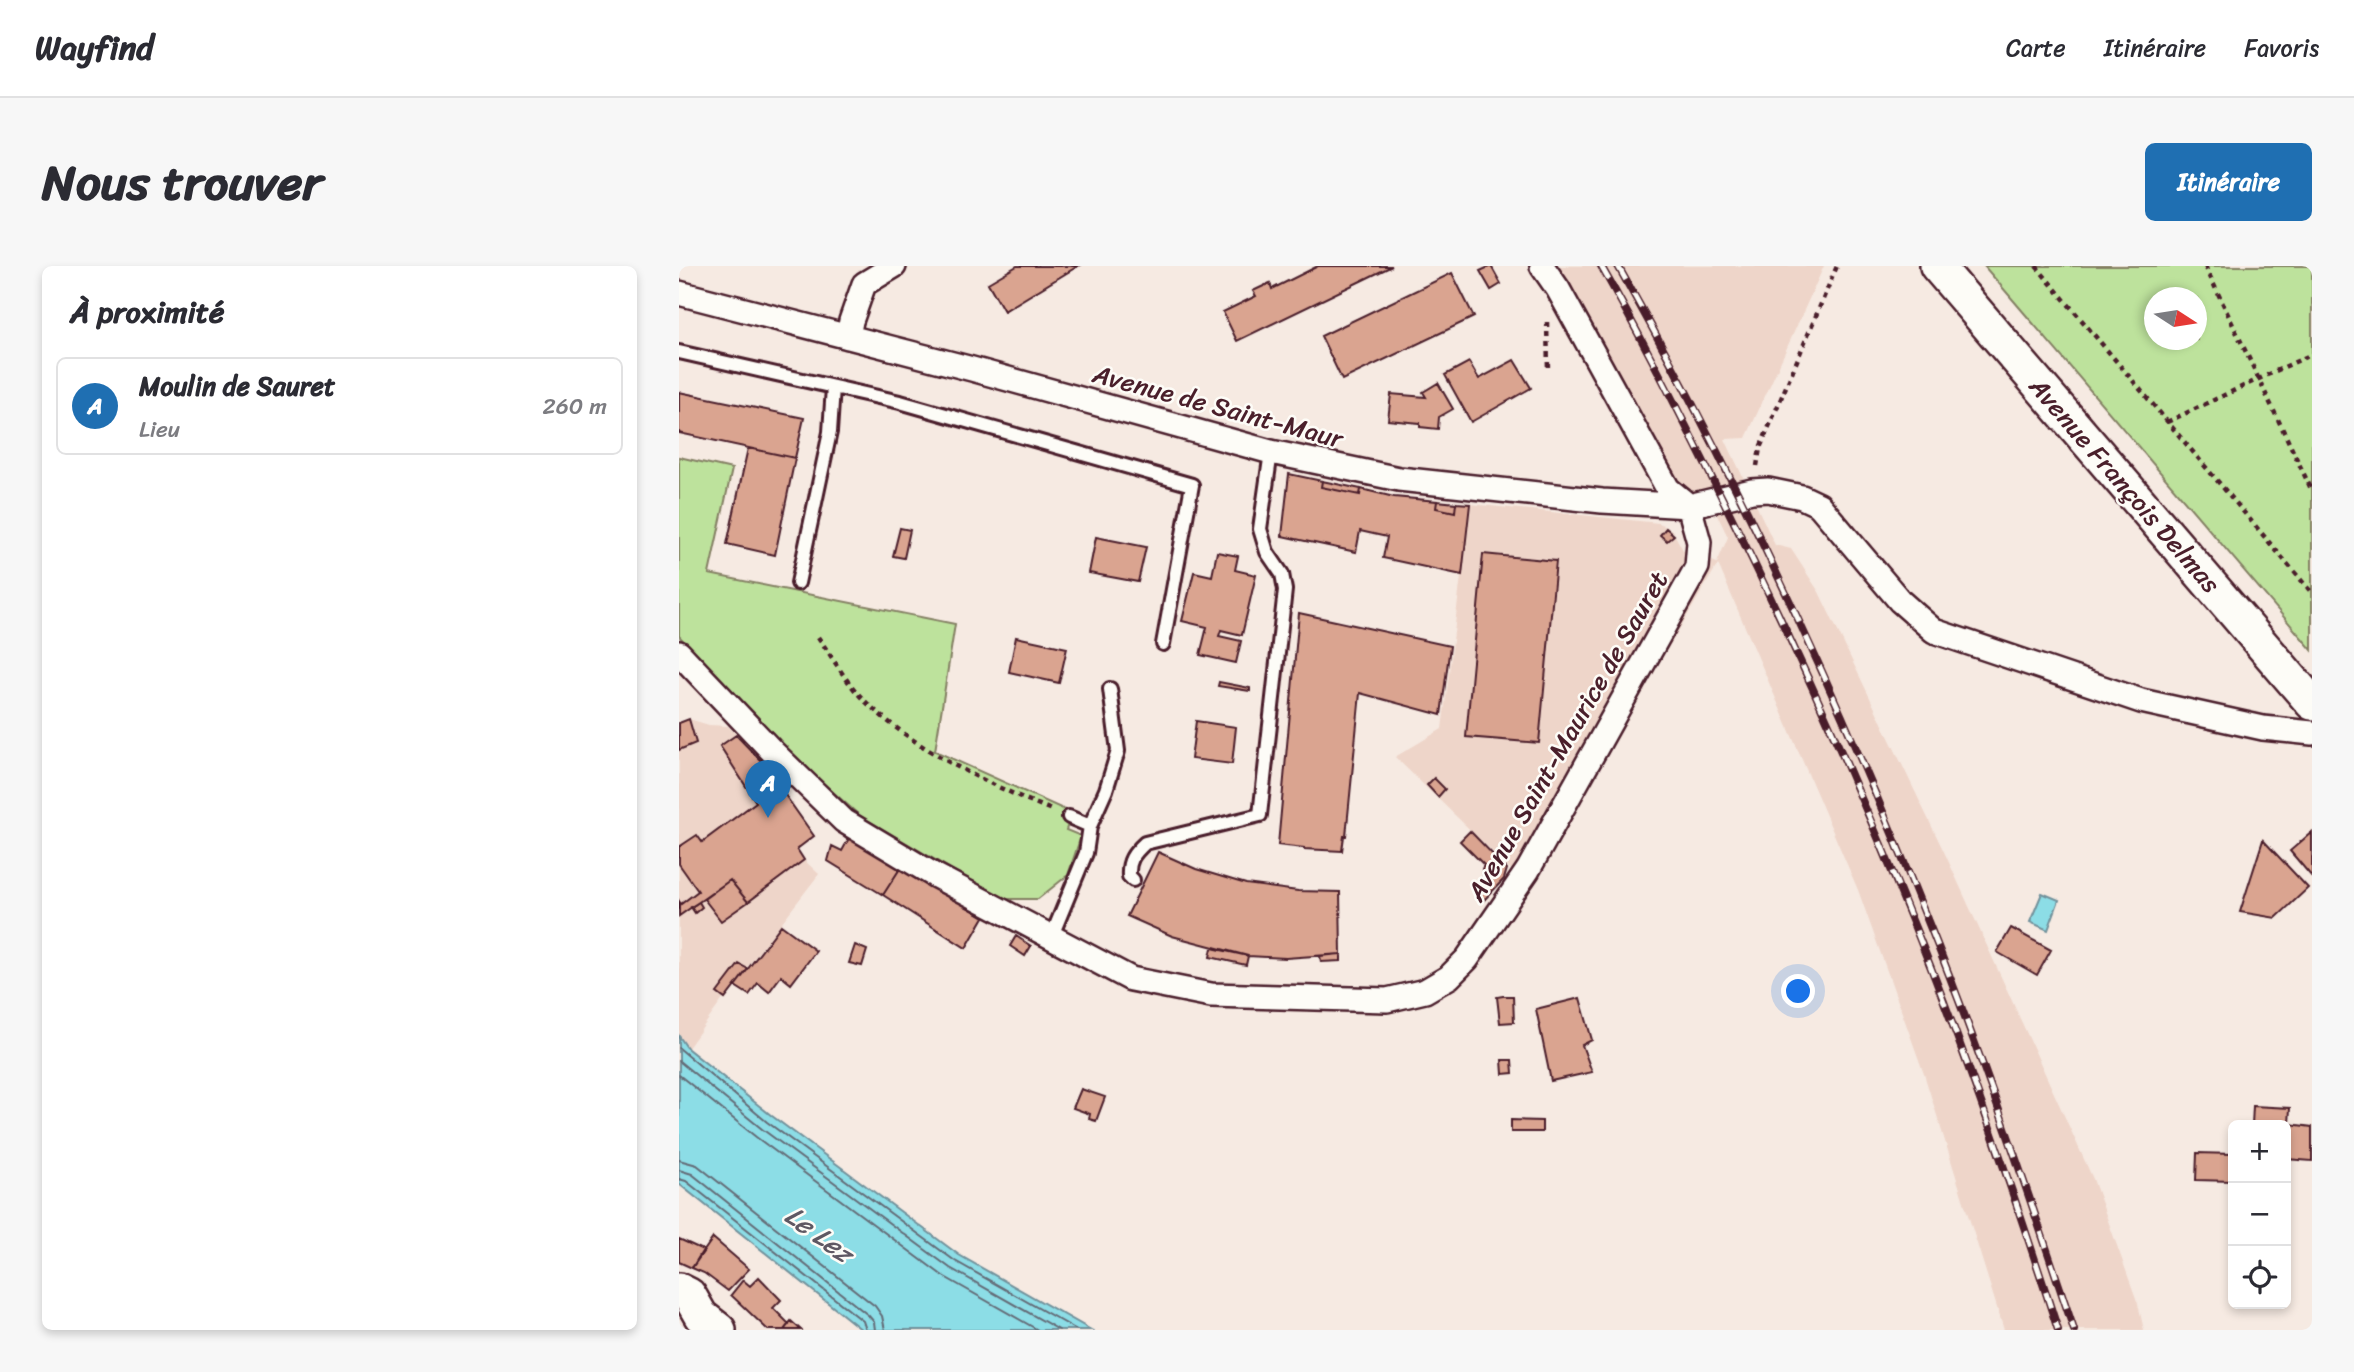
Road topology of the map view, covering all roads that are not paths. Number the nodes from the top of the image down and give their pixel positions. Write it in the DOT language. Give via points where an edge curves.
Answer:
graph roads {
  1 [pos="894,266"];
  2 [pos="1542,266"];
  3 [pos="1937,266"];
  4 [pos="679,293"];
  5 [pos="848,337"];
  6 [pos="679,352"];
  7 [pos="833,387"];
  8 [pos="1271,452"];
  9 [pos="1689,506"];
  10 [pos="798,583"];
  11 [pos="1163,644"];
  12 [pos="679,653"];
  13 [pos="1110,689"];
  14 [pos="2312,703"];
  15 [pos="2312,733"];
  16 [pos="1069,817"];
  17 [pos="1090,826"];
  18 [pos="1133,880"];
  19 [pos="1051,938"];
  20 [pos="679,1290"];
  21 [pos="700,1320"];
  1 -- 5 [label="street" via="864,284"];
  2 -- 9 [label="street" via="1668,489"];
  3 -- 14 [label="main road, Avenue François Delmas"];
  4 -- 5 [label="street, Avenue de Saint-Maur"];
  5 -- 8 [label="street, Avenue de Saint-Maur"];
  6 -- 7 [label="lane"];
  7 -- 10 [label="lane" via="829,432"];
  7 -- 11 [label="lane" via="1192,485"];
  8 -- 9 [label="street, Avenue de Saint-Maur" via="1399,480"];
  8 -- 18 [label="lane" via="1260,529 1285,590 1260,815 1145,844 1128,864"];
  9 -- 15 [label="street, Avenue de Saint-Maur" via="1752,491 1802,497 1819,505 1900,601 1934,631 2141,701 2263,728"];
  9 -- 19 [label="street, Avenue Saint-Maurice de Sauret" via="1699,542 1697,568 1528,870 1467,959 1449,977 1425,991 1387,1000 1211,995 1131,979"];
  12 -- 19 [label="street, Avenue Saint-Maurice de Sauret" via="844,821"];
  13 -- 17 [label="lane" via="1118,751"];
  16 -- 17 [label="lane"];
  17 -- 19 [label="lane" via="1086,853"];
  20 -- 21 [label="main road" via="689,1296"];
}
